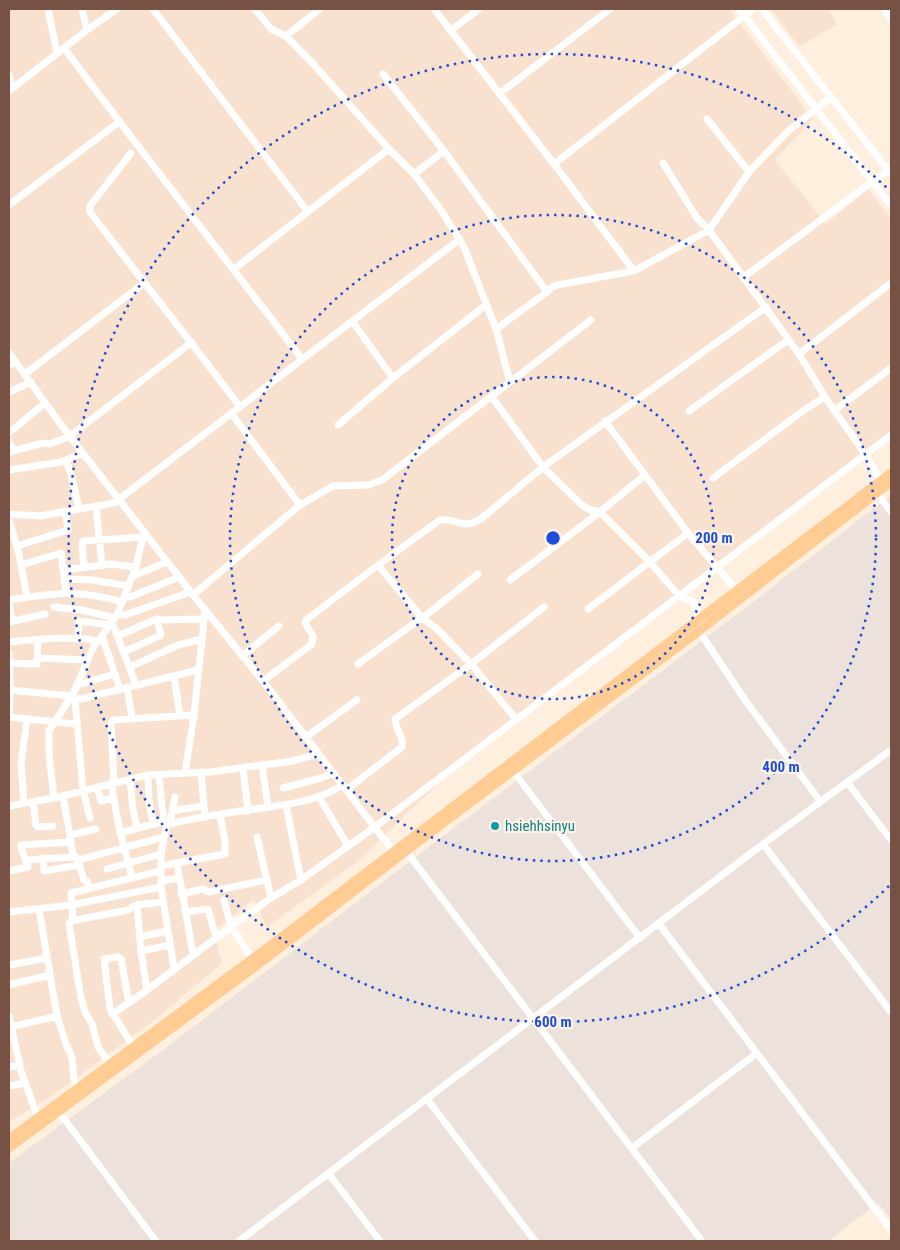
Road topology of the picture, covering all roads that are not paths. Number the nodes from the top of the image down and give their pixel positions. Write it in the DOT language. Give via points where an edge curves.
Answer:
graph roads {
  1 [pos="48,9"];
  2 [pos="82,9"];
  3 [pos="117,9"];
  4 [pos="153,9"];
  5 [pos="255,9"];
  6 [pos="320,9"];
  7 [pos="434,9"];
  8 [pos="480,9"];
  9 [pos="610,9"];
  10 [pos="739,9"];
  11 [pos="753,9"];
  12 [pos="762,9"];
  13 [pos="884,9"];
  14 [pos="744,16"];
  15 [pos="891,19"];
  16 [pos="87,30"];
  17 [pos="450,31"];
  18 [pos="286,36"];
  19 [pos="64,48"];
  20 [pos="57,53"];
  21 [pos="383,74"];
  22 [pos="9,76"];
  23 [pos="11,90"];
  24 [pos="499,94"];
  25 [pos="831,97"];
  26 [pos="815,108"];
  27 [pos="707,119"];
  28 [pos="119,122"];
  29 [pos="389,149"];
  30 [pos="444,151"];
  31 [pos="132,153"];
  32 [pos="663,163"];
  33 [pos="554,164"];
  34 [pos="748,172"];
  35 [pos="890,172"];
  36 [pos="414,174"];
  37 [pos="872,182"];
  38 [pos="9,205"];
  39 [pos="891,206"];
  40 [pos="308,212"];
  41 [pos="709,230"];
  42 [pos="460,239"];
  43 [pos="234,269"];
  44 [pos="634,271"];
  45 [pos="744,277"];
  46 [pos="891,283"];
  47 [pos="144,284"];
  48 [pos="547,292"];
  49 [pos="486,305"];
  50 [pos="766,307"];
  51 [pos="591,320"];
  52 [pos="352,321"];
  53 [pos="496,329"];
  54 [pos="788,340"];
  55 [pos="192,342"];
  56 [pos="9,353"];
  57 [pos="799,354"];
  58 [pos="302,359"];
  59 [pos="12,364"];
  60 [pos="891,368"];
  61 [pos="24,374"];
  62 [pos="393,378"];
  63 [pos="30,382"];
  64 [pos="510,382"];
  65 [pos="9,392"];
  66 [pos="825,396"];
  67 [pos="492,397"];
  68 [pos="45,403"];
  69 [pos="240,407"];
  70 [pos="836,410"];
  71 [pos="689,411"];
  72 [pos="231,413"];
  73 [pos="605,422"];
  74 [pos="338,425"];
  75 [pos="9,433"];
  76 [pos="891,435"];
  77 [pos="70,436"];
  78 [pos="9,442"];
  79 [pos="11,451"];
  80 [pos="83,453"];
  81 [pos="865,454"];
  82 [pos="66,460"];
  83 [pos="543,467"];
  84 [pos="9,470"];
  85 [pos="891,473"];
  86 [pos="645,475"];
  87 [pos="713,478"];
  88 [pos="881,481"];
  89 [pos="891,482"];
  90 [pos="875,490"];
  91 [pos="119,499"];
  92 [pos="300,505"];
  93 [pos="96,506"];
  94 [pos="79,509"];
  95 [pos="65,511"];
  96 [pos="600,512"];
  97 [pos="891,512"];
  98 [pos="9,514"];
  99 [pos="9,520"];
  100 [pos="688,532"];
  101 [pos="144,535"];
  102 [pos="100,540"];
  103 [pos="17,546"];
  104 [pos="649,561"];
  105 [pos="167,562"];
  106 [pos="21,565"];
  107 [pos="378,565"];
  108 [pos="102,566"];
  109 [pos="84,567"];
  110 [pos="136,567"];
  111 [pos="719,567"];
  112 [pos="64,570"];
  113 [pos="478,574"];
  114 [pos="133,576"];
  115 [pos="179,577"];
  116 [pos="65,579"];
  117 [pos="510,580"];
  118 [pos="128,586"];
  119 [pos="737,591"];
  120 [pos="66,593"];
  121 [pos="192,594"];
  122 [pos="27,597"];
  123 [pos="680,597"];
  124 [pos="9,600"];
  125 [pos="123,600"];
  126 [pos="9,604"];
  127 [pos="544,607"];
  128 [pos="54,608"];
  129 [pos="588,609"];
  130 [pos="205,611"];
  131 [pos="45,614"];
  132 [pos="422,618"];
  133 [pos="157,619"];
  134 [pos="204,619"];
  135 [pos="113,620"];
  136 [pos="10,622"];
  137 [pos="279,626"];
  138 [pos="701,626"];
  139 [pos="118,636"];
  140 [pos="78,639"];
  141 [pos="100,639"];
  142 [pos="202,639"];
  143 [pos="38,640"];
  144 [pos="9,642"];
  145 [pos="124,652"];
  146 [pos="9,653"];
  147 [pos="242,656"];
  148 [pos="38,658"];
  149 [pos="87,660"];
  150 [pos="9,663"];
  151 [pos="358,664"];
  152 [pos="471,664"];
  153 [pos="130,667"];
  154 [pos="198,670"];
  155 [pos="115,674"];
  156 [pos="174,676"];
  157 [pos="263,682"];
  158 [pos="77,685"];
  159 [pos="136,685"];
  160 [pos="123,688"];
  161 [pos="10,690"];
  162 [pos="73,697"];
  163 [pos="357,700"];
  164 [pos="194,715"];
  165 [pos="9,716"];
  166 [pos="180,716"];
  167 [pos="132,718"];
  168 [pos="27,719"];
  169 [pos="516,719"];
  170 [pos="54,722"];
  171 [pos="76,724"];
  172 [pos="306,737"];
  173 [pos="891,750"];
  174 [pos="319,754"];
  175 [pos="262,765"];
  176 [pos="243,768"];
  177 [pos="513,771"];
  178 [pos="201,772"];
  179 [pos="185,773"];
  180 [pos="333,773"];
  181 [pos="148,775"];
  182 [pos="159,775"];
  183 [pos="130,779"];
  184 [pos="847,782"];
  185 [pos="113,783"];
  186 [pos="97,787"];
  187 [pos="344,787"];
  188 [pos="283,788"];
  189 [pos="83,790"];
  190 [pos="63,796"];
  191 [pos="176,797"];
  192 [pos="319,797"];
  193 [pos="54,798"];
  194 [pos="114,798"];
  195 [pos="820,801"];
  196 [pos="33,802"];
  197 [pos="24,804"];
  198 [pos="286,805"];
  199 [pos="9,806"];
  200 [pos="203,806"];
  201 [pos="268,808"];
  202 [pos="172,811"];
  203 [pos="248,811"];
  204 [pos="220,815"];
  205 [pos="205,817"];
  206 [pos="90,818"];
  207 [pos="153,823"];
  208 [pos="167,824"];
  209 [pos="53,826"];
  210 [pos="376,827"];
  211 [pos="137,828"];
  212 [pos="96,829"];
  213 [pos="120,833"];
  214 [pos="164,837"];
  215 [pos="257,838"];
  216 [pos="71,839"];
  217 [pos="891,840"];
  218 [pos="763,844"];
  219 [pos="348,846"];
  220 [pos="124,848"];
  221 [pos="406,851"];
  222 [pos="161,854"];
  223 [pos="395,854"];
  224 [pos="43,858"];
  225 [pos="25,860"];
  226 [pos="77,861"];
  227 [pos="128,863"];
  228 [pos="177,863"];
  229 [pos="160,868"];
  230 [pos="107,869"];
  231 [pos="9,871"];
  232 [pos="132,877"];
  233 [pos="179,878"];
  234 [pos="266,880"];
  235 [pos="302,880"];
  236 [pos="161,884"];
  237 [pos="89,888"];
  238 [pos="182,894"];
  239 [pos="271,898"];
  240 [pos="224,900"];
  241 [pos="164,902"];
  242 [pos="71,905"];
  243 [pos="137,905"];
  244 [pos="39,909"];
  245 [pos="9,912"];
  246 [pos="185,912"];
  247 [pos="74,921"];
  248 [pos="659,924"];
  249 [pos="231,926"];
  250 [pos="168,931"];
  251 [pos="140,937"];
  252 [pos="216,937"];
  253 [pos="640,938"];
  254 [pos="170,945"];
  255 [pos="140,951"];
  256 [pos="193,954"];
  257 [pos="47,958"];
  258 [pos="252,959"];
  259 [pos="9,965"];
  260 [pos="174,968"];
  261 [pos="50,975"];
  262 [pos="9,985"];
  263 [pos="147,990"];
  264 [pos="129,1002"];
  265 [pos="891,1012"];
  266 [pos="112,1014"];
  267 [pos="9,1016"];
  268 [pos="57,1016"];
  269 [pos="533,1018"];
  270 [pos="11,1027"];
  271 [pos="11,1040"];
  272 [pos="133,1046"];
  273 [pos="757,1053"];
  274 [pos="110,1064"];
  275 [pos="20,1065"];
  276 [pos="9,1067"];
  277 [pos="25,1083"];
  278 [pos="9,1086"];
  279 [pos="78,1088"];
  280 [pos="427,1098"];
  281 [pos="57,1109"];
  282 [pos="38,1118"];
  283 [pos="9,1139"];
  284 [pos="9,1148"];
  285 [pos="632,1148"];
  286 [pos="329,1174"];
  287 [pos="891,1230"];
  288 [pos="156,1241"];
  289 [pos="239,1241"];
  290 [pos="380,1241"];
  291 [pos="535,1241"];
  292 [pos="702,1241"];
  1 -- 20 [label="street"];
  2 -- 16 [label="street"];
  3 -- 16 [label="street"];
  4 -- 40 [label="street"];
  5 -- 18 [label="street" via="271,29"];
  6 -- 18 [label="street"];
  7 -- 17 [label="street"];
  8 -- 17 [label="street"];
  9 -- 24 [label="street"];
  10 -- 14 [label="street"];
  11 -- 14 [label="street"];
  12 -- 25 [label="street"];
  13 -- 15 [label="street"];
  14 -- 26 [label="street"];
  14 -- 33 [label="street"];
  16 -- 19 [label="street"];
  17 -- 24 [label="street"];
  18 -- 29 [label="street"];
  19 -- 20 [label="street"];
  19 -- 28 [label="street"];
  20 -- 23 [label="street"];
  21 -- 30 [label="street"];
  22 -- 23 [label="street"];
  24 -- 33 [label="street"];
  25 -- 26 [label="street"];
  25 -- 35 [label="street"];
  26 -- 34 [label="street" via="786,132"];
  26 -- 37 [label="street"];
  27 -- 34 [label="street"];
  28 -- 38 [label="street"];
  28 -- 43 [label="street"];
  29 -- 36 [label="street"];
  29 -- 40 [label="street"];
  30 -- 36 [label="street"];
  30 -- 48 [label="street"];
  31 -- 47 [label="street" via="89,209"];
  32 -- 41 [label="street" via="697,218"];
  33 -- 44 [label="street"];
  34 -- 41 [label="street"];
  35 -- 37 [label="street"];
  36 -- 42 [label="street"];
  37 -- 39 [label="street"];
  37 -- 45 [label="street"];
  40 -- 43 [label="street"];
  41 -- 44 [label="street"];
  41 -- 45 [label="street"];
  42 -- 49 [label="street"];
  42 -- 52 [label="street"];
  43 -- 58 [label="street"];
  44 -- 48 [label="street" via="557,286"];
  45 -- 50 [label="street"];
  46 -- 57 [label="street"];
  47 -- 55 [label="street"];
  47 -- 61 [label="street"];
  48 -- 53 [label="street"];
  49 -- 53 [label="street"];
  49 -- 62 [label="street"];
  50 -- 54 [label="street"];
  50 -- 73 [label="street"];
  51 -- 64 [label="street"];
  52 -- 58 [label="street"];
  52 -- 62 [label="street"];
  53 -- 64 [label="street"];
  54 -- 57 [label="street"];
  54 -- 71 [label="street"];
  55 -- 69 [label="street"];
  55 -- 77 [label="street"];
  56 -- 59 [label="street"];
  57 -- 66 [label="street"];
  58 -- 69 [label="street"];
  59 -- 61 [label="street"];
  60 -- 70 [label="street"];
  61 -- 63 [label="street"];
  62 -- 74 [label="street"];
  63 -- 65 [label="street"];
  63 -- 68 [label="street"];
  64 -- 67 [label="street"];
  66 -- 70 [label="street"];
  66 -- 87 [label="street"];
  67 -- 83 [label="street"];
  67 -- 92 [label="street" via="382,480 368,485 333,486"];
  68 -- 75 [label="street"];
  68 -- 77 [label="street"];
  69 -- 72 [label="street"];
  70 -- 81 [label="street"];
  72 -- 91 [label="street"];
  72 -- 92 [label="street"];
  73 -- 83 [label="street"];
  73 -- 86 [label="street"];
  76 -- 81 [label="street"];
  77 -- 79 [label="street" via="50,444"];
  77 -- 80 [label="street"];
  78 -- 79 [label="street"];
  80 -- 82 [label="street"];
  80 -- 91 [label="street"];
  81 -- 88 [label="street"];
  81 -- 111 [label="street"];
  82 -- 84 [label="street"];
  82 -- 94 [label="street"];
  83 -- 96 [label="street" via="583,506"];
  83 -- 107 [label="street" via="474,523 467,525 440,520"];
  85 -- 88 [label="main road"];
  86 -- 96 [label="street"];
  86 -- 100 [label="street"];
  88 -- 90 [label="main road"];
  89 -- 90 [label="main road"];
  90 -- 97 [label="street"];
  90 -- 119 [label="main road"];
  90 -- 138 [label="main road"];
  91 -- 93 [label="street"];
  91 -- 101 [label="street"];
  92 -- 121 [label="street"];
  93 -- 94 [label="street"];
  93 -- 102 [label="street"];
  94 -- 95 [label="street"];
  95 -- 98 [label="street" via="40,516"];
  95 -- 103 [label="street" via="68,530"];
  96 -- 104 [label="street"];
  96 -- 117 [label="street"];
  99 -- 103 [label="street"];
  100 -- 104 [label="street"];
  100 -- 111 [label="street"];
  101 -- 102 [label="street"];
  101 -- 105 [label="street"];
  101 -- 110 [label="street"];
  102 -- 108 [label="street"];
  102 -- 109 [label="street" via="82,543"];
  103 -- 106 [label="street"];
  104 -- 123 [label="street"];
  104 -- 129 [label="street"];
  105 -- 114 [label="street"];
  105 -- 115 [label="street"];
  106 -- 112 [label="street" via="61,553"];
  106 -- 122 [label="street"];
  107 -- 132 [label="street"];
  107 -- 157 [label="street" via="306,620 313,636 312,644"];
  108 -- 109 [label="street"];
  108 -- 110 [label="street"];
  109 -- 112 [label="street"];
  110 -- 114 [label="street"];
  111 -- 119 [label="street"];
  111 -- 123 [label="street"];
  112 -- 116 [label="street"];
  113 -- 132 [label="street"];
  114 -- 118 [label="street"];
  115 -- 121 [label="street"];
  115 -- 125 [label="street"];
  116 -- 118 [label="street"];
  116 -- 120 [label="street"];
  118 -- 125 [label="street"];
  119 -- 138 [label="main road"];
  120 -- 122 [label="street"];
  120 -- 125 [label="street"];
  121 -- 130 [label="street"];
  121 -- 135 [label="street"];
  122 -- 124 [label="street"];
  123 -- 138 [label="street" via="693,601"];
  123 -- 169 [label="street"];
  125 -- 135 [label="street"];
  126 -- 136 [label="street"];
  127 -- 152 [label="street"];
  128 -- 135 [label="street" via="82,610"];
  130 -- 134 [label="street"];
  130 -- 147 [label="street"];
  131 -- 136 [label="street"];
  132 -- 151 [label="street"];
  132 -- 152 [label="street"];
  133 -- 134 [label="street"];
  133 -- 139 [label="street"];
  133 -- 145 [label="street" via="161,635"];
  134 -- 142 [label="street"];
  135 -- 139 [label="street"];
  135 -- 140 [label="street" via="79,621"];
  135 -- 141 [label="street"];
  137 -- 147 [label="street"];
  138 -- 177 [label="main road"];
  138 -- 195 [label="street" via="745,700"];
  138 -- 223 [label="main road"];
  139 -- 145 [label="street"];
  140 -- 141 [label="street"];
  140 -- 143 [label="street"];
  141 -- 149 [label="street"];
  141 -- 155 [label="street"];
  142 -- 153 [label="street" via="178,645"];
  142 -- 154 [label="street"];
  143 -- 144 [label="street"];
  143 -- 148 [label="street"];
  145 -- 153 [label="street"];
  146 -- 150 [label="street"];
  147 -- 157 [label="street"];
  148 -- 149 [label="street"];
  148 -- 150 [label="street" via="38,664"];
  149 -- 158 [label="street"];
  150 -- 161 [label="street"];
  152 -- 169 [label="street"];
  152 -- 187 [label="street" via="395,719 404,741 402,747"];
  153 -- 159 [label="street"];
  154 -- 156 [label="street"];
  154 -- 164 [label="street"];
  155 -- 158 [label="street"];
  155 -- 160 [label="street"];
  156 -- 159 [label="street"];
  156 -- 166 [label="street"];
  157 -- 172 [label="street"];
  158 -- 162 [label="street"];
  159 -- 160 [label="street"];
  160 -- 162 [label="street" via="92,697"];
  160 -- 167 [label="street"];
  161 -- 162 [label="street"];
  161 -- 165 [label="street"];
  162 -- 170 [label="street"];
  162 -- 171 [label="street"];
  163 -- 172 [label="street"];
  164 -- 166 [label="street"];
  164 -- 179 [label="street"];
  165 -- 168 [label="street"];
  166 -- 167 [label="street"];
  167 -- 185 [label="street" via="111,723"];
  168 -- 170 [label="street"];
  168 -- 197 [label="street" via="20,764"];
  169 -- 210 [label="street"];
  170 -- 171 [label="street"];
  170 -- 193 [label="street" via="49,737"];
  171 -- 189 [label="street"];
  172 -- 174 [label="street"];
  173 -- 184 [label="street"];
  174 -- 175 [label="street"];
  174 -- 180 [label="street"];
  175 -- 176 [label="street"];
  175 -- 201 [label="street"];
  176 -- 178 [label="street"];
  176 -- 203 [label="street"];
  177 -- 221 [label="main road"];
  177 -- 253 [label="street"];
  178 -- 179 [label="street"];
  178 -- 200 [label="street"];
  179 -- 182 [label="street"];
  180 -- 187 [label="street"];
  180 -- 188 [label="street"];
  181 -- 182 [label="street"];
  181 -- 183 [label="street"];
  181 -- 207 [label="street"];
  182 -- 208 [label="street"];
  183 -- 185 [label="street"];
  183 -- 211 [label="street"];
  184 -- 195 [label="street"];
  184 -- 217 [label="street"];
  185 -- 186 [label="street"];
  185 -- 194 [label="street"];
  186 -- 189 [label="street"];
  186 -- 194 [label="street" via="101,801"];
  187 -- 192 [label="street"];
  187 -- 210 [label="street"];
  189 -- 190 [label="street"];
  189 -- 206 [label="street"];
  190 -- 193 [label="street"];
  190 -- 216 [label="street"];
  191 -- 202 [label="street"];
  192 -- 198 [label="street"];
  192 -- 219 [label="street"];
  193 -- 196 [label="street"];
  194 -- 213 [label="street"];
  195 -- 218 [label="street"];
  196 -- 197 [label="street"];
  196 -- 209 [label="street" via="36,825"];
  197 -- 199 [label="street"];
  198 -- 201 [label="street"];
  198 -- 235 [label="street"];
  200 -- 202 [label="street"];
  200 -- 205 [label="street"];
  201 -- 203 [label="street"];
  202 -- 208 [label="street"];
  203 -- 204 [label="street"];
  204 -- 205 [label="street"];
  204 -- 228 [label="street" via="225,854"];
  205 -- 208 [label="street"];
  207 -- 208 [label="street"];
  207 -- 211 [label="street"];
  208 -- 214 [label="street"];
  210 -- 219 [label="street"];
  210 -- 223 [label="street"];
  211 -- 213 [label="street"];
  212 -- 216 [label="street"];
  213 -- 220 [label="street"];
  214 -- 220 [label="street"];
  214 -- 222 [label="street"];
  215 -- 234 [label="street"];
  216 -- 225 [label="street" via="21,845"];
  216 -- 226 [label="street"];
  218 -- 248 [label="street"];
  218 -- 265 [label="street"];
  219 -- 235 [label="street"];
  220 -- 226 [label="street"];
  220 -- 227 [label="street"];
  221 -- 223 [label="main road"];
  221 -- 269 [label="street"];
  222 -- 227 [label="street"];
  222 -- 229 [label="street"];
  223 -- 258 [label="main road"];
  223 -- 281 [label="main road" via="267,958"];
  224 -- 225 [label="street"];
  224 -- 226 [label="street"];
  224 -- 226 [label="street" via="44,871"];
  225 -- 231 [label="street" via="27,869"];
  226 -- 237 [label="street"];
  227 -- 230 [label="street"];
  227 -- 232 [label="street"];
  228 -- 229 [label="street"];
  228 -- 233 [label="street"];
  229 -- 232 [label="street"];
  229 -- 236 [label="street"];
  232 -- 237 [label="street"];
  233 -- 236 [label="street"];
  233 -- 238 [label="street"];
  234 -- 238 [label="street"];
  234 -- 239 [label="street"];
  235 -- 239 [label="street"];
  236 -- 241 [label="street"];
  236 -- 242 [label="street"];
  237 -- 242 [label="street" via="71,893"];
  238 -- 246 [label="street"];
  239 -- 249 [label="street"];
  240 -- 249 [label="street"];
  241 -- 243 [label="street"];
  241 -- 250 [label="street"];
  242 -- 244 [label="street"];
  242 -- 247 [label="street"];
  243 -- 247 [label="street" via="123,912"];
  243 -- 251 [label="street"];
  244 -- 245 [label="street"];
  244 -- 257 [label="street"];
  246 -- 252 [label="street" via="208,908"];
  246 -- 256 [label="street"];
  247 -- 274 [label="street" via="69,924 85,1012 98,1047"];
  248 -- 253 [label="street"];
  248 -- 273 [label="street"];
  249 -- 252 [label="street"];
  249 -- 258 [label="street"];
  250 -- 251 [label="street"];
  250 -- 254 [label="street"];
  251 -- 255 [label="street"];
  252 -- 256 [label="street"];
  253 -- 269 [label="street"];
  254 -- 255 [label="street"];
  254 -- 260 [label="street"];
  255 -- 263 [label="street"];
  256 -- 260 [label="street"];
  257 -- 259 [label="street"];
  257 -- 261 [label="street"];
  258 -- 272 [label="main road"];
  260 -- 263 [label="street"];
  261 -- 262 [label="street"];
  261 -- 268 [label="street"];
  263 -- 264 [label="street"];
  264 -- 266 [label="street"];
  264 -- 266 [label="street" via="121,959 104,959 108,1006"];
  266 -- 272 [label="street"];
  267 -- 270 [label="street"];
  268 -- 270 [label="street"];
  268 -- 279 [label="street" via="72,1057"];
  269 -- 280 [label="street"];
  269 -- 285 [label="street"];
  270 -- 271 [label="street"];
  271 -- 275 [label="street"];
  272 -- 274 [label="main road"];
  273 -- 285 [label="street"];
  273 -- 287 [label="street"];
  274 -- 279 [label="main road"];
  275 -- 276 [label="street"];
  275 -- 277 [label="street"];
  277 -- 278 [label="street"];
  277 -- 282 [label="street"];
  279 -- 281 [label="main road"];
  280 -- 286 [label="street"];
  280 -- 291 [label="street"];
  281 -- 282 [label="main road"];
  281 -- 284 [label="main road"];
  281 -- 288 [label="street"];
  282 -- 283 [label="main road"];
  285 -- 292 [label="street"];
  286 -- 289 [label="street"];
  286 -- 290 [label="street"];
}
